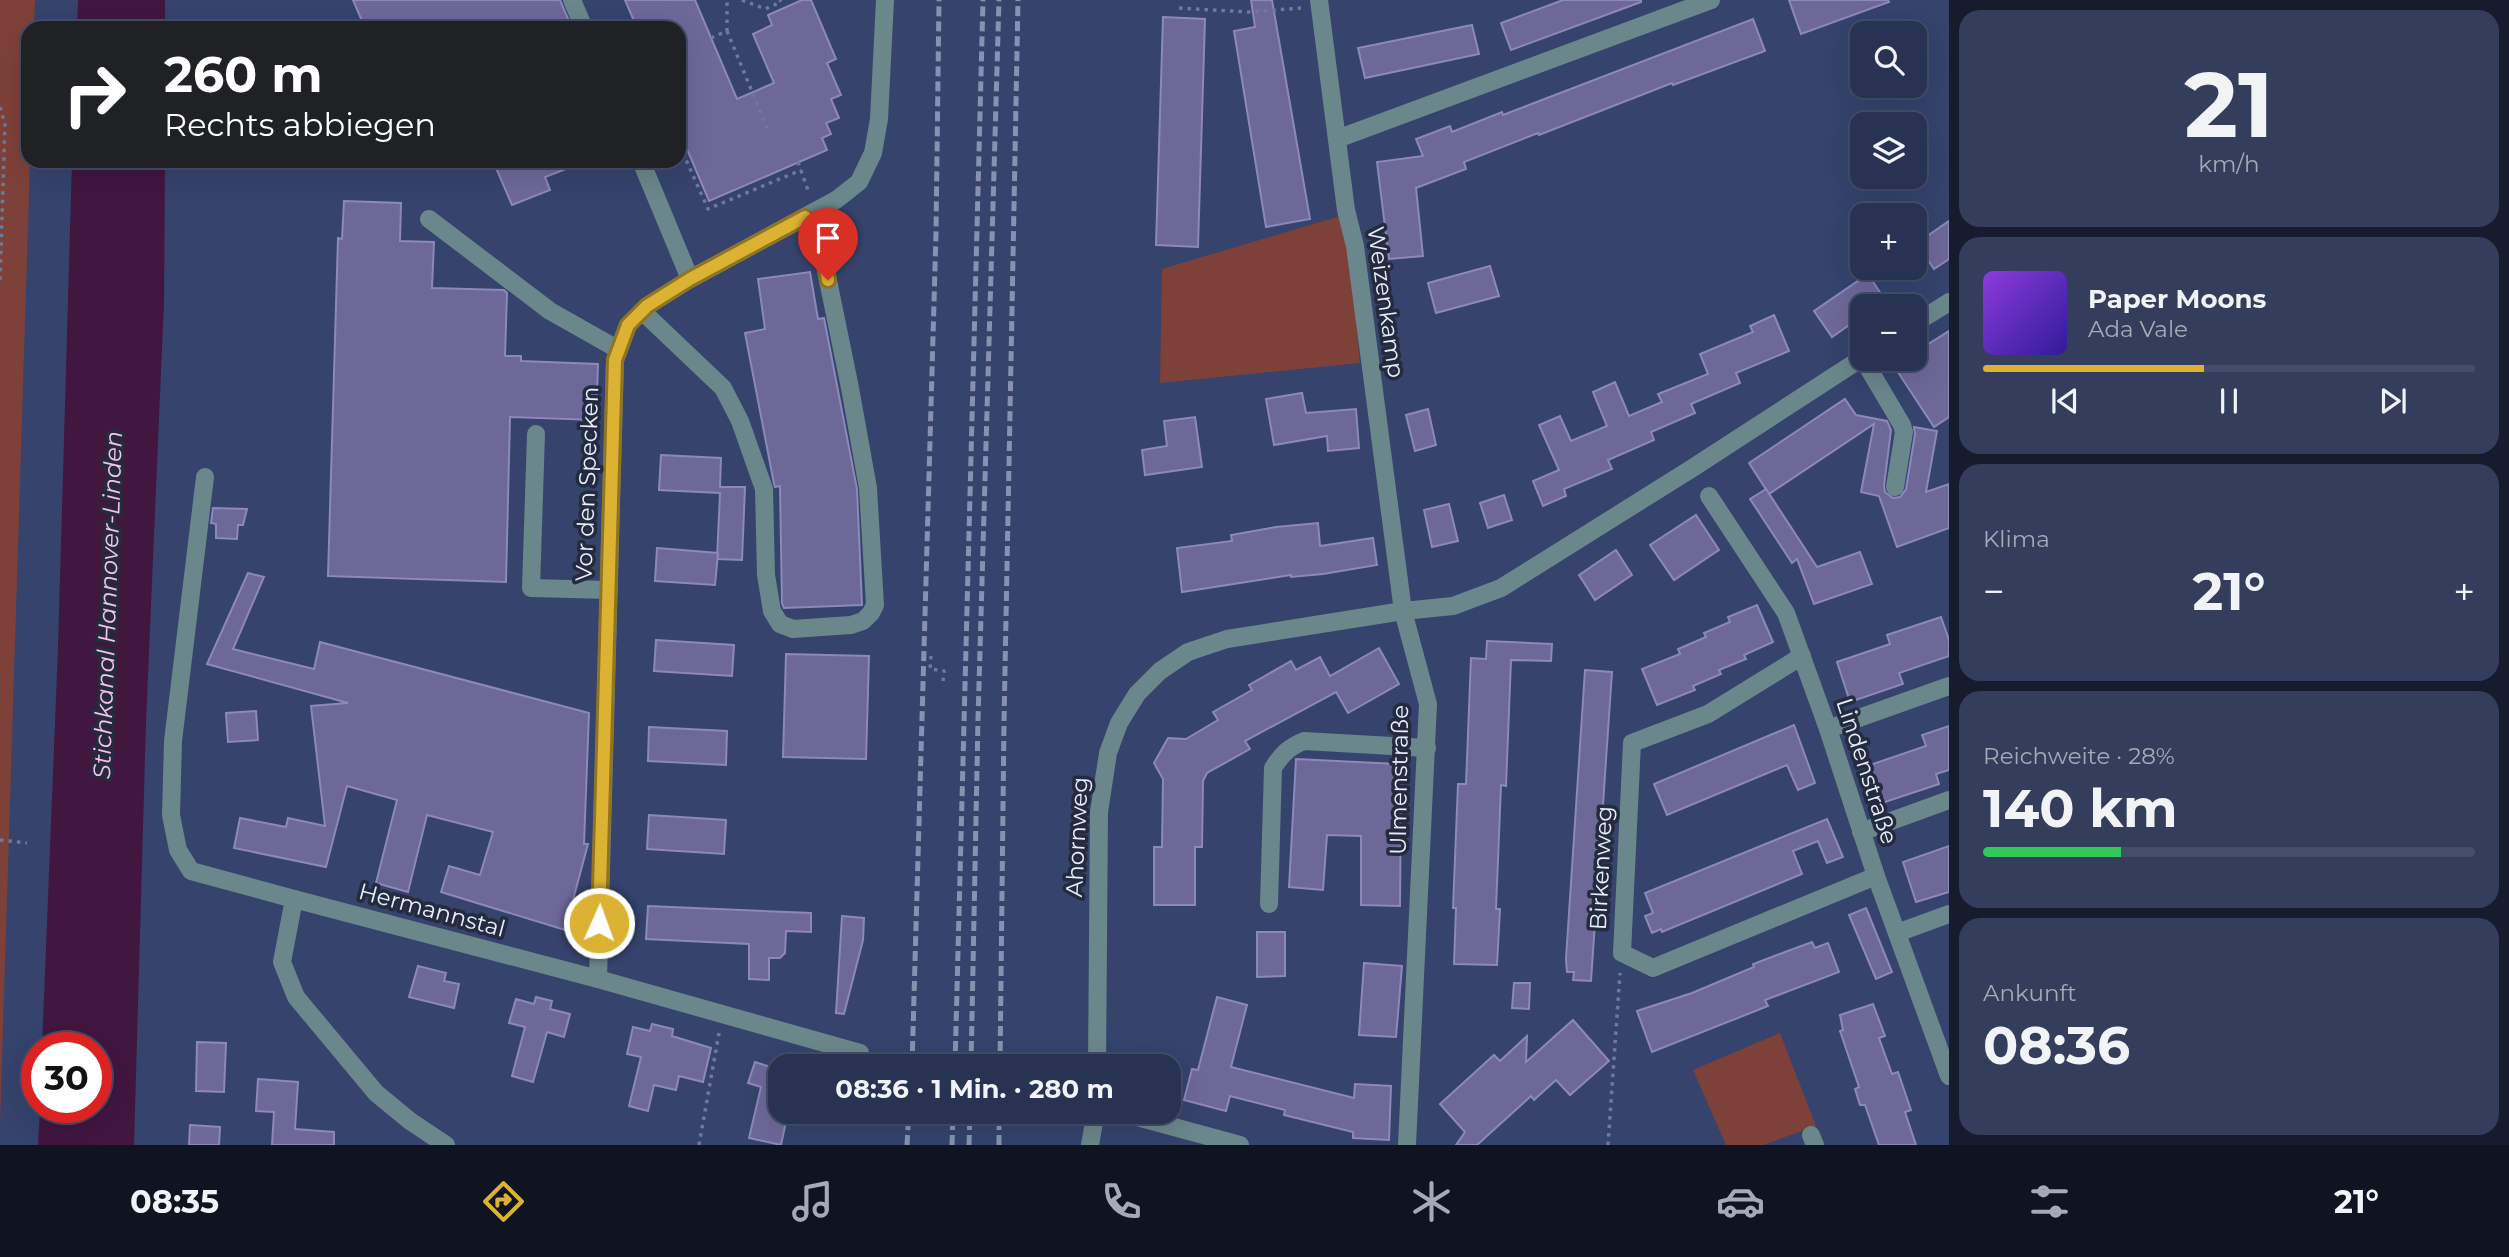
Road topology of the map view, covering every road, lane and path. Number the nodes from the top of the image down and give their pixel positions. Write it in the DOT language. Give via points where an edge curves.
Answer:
graph roads {
  1 [pos="572,0"];
  2 [pos="727,0"];
  3 [pos="742,0"];
  4 [pos="780,0"];
  5 [pos="886,0"];
  6 [pos="1711,0"];
  7 [pos="1320,3"];
  8 [pos="1179,8"];
  9 [pos="581,21"];
  10 [pos="727,31"];
  11 [pos="711,38"];
  12 [pos="0,107"];
  13 [pos="767,128"];
  14 [pos="1337,139"];
  15 [pos="686,161"];
  16 [pos="798,162"];
  17 [pos="644,168"];
  18 [pos="801,170"];
  19 [pos="810,214"];
  20 [pos="429,219"];
  21 [pos="690,279"];
  22 [pos="0,281"];
  23 [pos="1949,302"];
  24 [pos="642,311"];
  25 [pos="1927,316"];
  26 [pos="619,350"];
  27 [pos="1850,367"];
  28 [pos="1869,371"];
  29 [pos="536,434"];
  30 [pos="205,477"];
  31 [pos="1895,487"];
  32 [pos="1709,496"];
  33 [pos="609,590"];
  34 [pos="1403,611"];
  35 [pos="931,656"];
  36 [pos="1802,656"];
  37 [pos="943,681"];
  38 [pos="1949,686"];
  39 [pos="1828,729"];
  40 [pos="1427,748"];
  41 [pos="1949,800"];
  42 [pos="1861,832"];
  43 [pos="2,840"];
  44 [pos="27,843"];
  45 [pos="1876,876"];
  46 [pos="295,899"];
  47 [pos="1269,904"];
  48 [pos="1949,914"];
  49 [pos="1897,933"];
  50 [pos="1622,953"];
  51 [pos="598,979"];
  52 [pos="722,1014"];
  53 [pos="1942,1034"];
  54 [pos="860,1053"];
  55 [pos="1097,1054"];
  56 [pos="1949,1076"];
  57 [pos="1094,1124"];
  58 [pos="1163,1124"];
  59 [pos="446,1145"];
  60 [pos="699,1145"];
  61 [pos="1090,1145"];
  62 [pos="1240,1145"];
  63 [pos="1407,1145"];
  64 [pos="1608,1145"];
  1 -- 9 [label="street"];
  2 -- 10 [label="path"];
  3 -- 4 [label="path" via="765,9"];
  5 -- 19 [label="street, Vor den Specken" via="873,153 859,182"];
  6 -- 14 [label="street"];
  7 -- 8 [label="path" via="1249,12"];
  7 -- 14 [label="street, Weizenkamp"];
  10 -- 11 [label="path"];
  10 -- 13 [label="path"];
  12 -- 22 [label="path" via="5,124"];
  14 -- 34 [label="street, Weizenkamp"];
  15 -- 18 [label="path" via="708,209"];
  16 -- 18 [label="path"];
  17 -- 21 [label="street"];
  18 -- 19 [label="path"];
  19 -- 21 [label="street, Vor den Specken"];
  19 -- 24 [label="street" via="823,256 868,488 875,605 863,621 793,629 780,624 772,611 766,575 764,489 740,421 723,388"];
  20 -- 26 [label="street" via="551,311"];
  21 -- 24 [label="street, Vor den Specken"];
  23 -- 25 [label="street"];
  24 -- 26 [label="street, Vor den Specken" via="628,325"];
  26 -- 33 [label="street, Vor den Specken" via="615,360"];
  27 -- 34 [label="street" via="1501,588 1453,606"];
  28 -- 31 [label="street" via="1904,432"];
  29 -- 33 [label="street" via="531,588"];
  30 -- 46 [label="street, Hermannstal" via="173,741 171,815 178,850 191,871"];
  32 -- 36 [label="street, Lindenstraße" via="1786,613"];
  33 -- 51 [label="street, Vor den Specken"];
  34 -- 40 [label="street, Ulmenstraße" via="1428,704"];
  34 -- 55 [label="street, Ahornweg" via="1227,639 1188,652 1137,694 1108,753 1099,812"];
  35 -- 37 [label="path" via="930,669 944,671"];
  36 -- 39 [label="street, Lindenstraße"];
  36 -- 50 [label="street, Birkenweg" via="1708,714 1632,743"];
  38 -- 39 [label="street"];
  39 -- 42 [label="street, Lindenstraße"];
  40 -- 47 [label="street" via="1304,741 1281,755 1273,768"];
  40 -- 63 [label="street, Ulmenstraße"];
  41 -- 42 [label="street"];
  42 -- 45 [label="street, Lindenstraße"];
  43 -- 44 [label="path"];
  45 -- 49 [label="street, Lindenstraße"];
  45 -- 50 [label="street, Birkenweg" via="1653,968"];
  46 -- 51 [label="street, Hermannstal"];
  46 -- 59 [label="street" via="282,962 296,997 376,1093"];
  48 -- 49 [label="street"];
  49 -- 53 [label="street, Lindenstraße"];
  50 -- 64 [label="path"];
  51 -- 52 [label="street, Hermannstal"];
  52 -- 54 [label="street, Hermannstal"];
  52 -- 60 [label="path"];
  53 -- 56 [label="street, Lindenstraße"];
  57 -- 61 [label="street"];
  58 -- 62 [label="street"];
}
